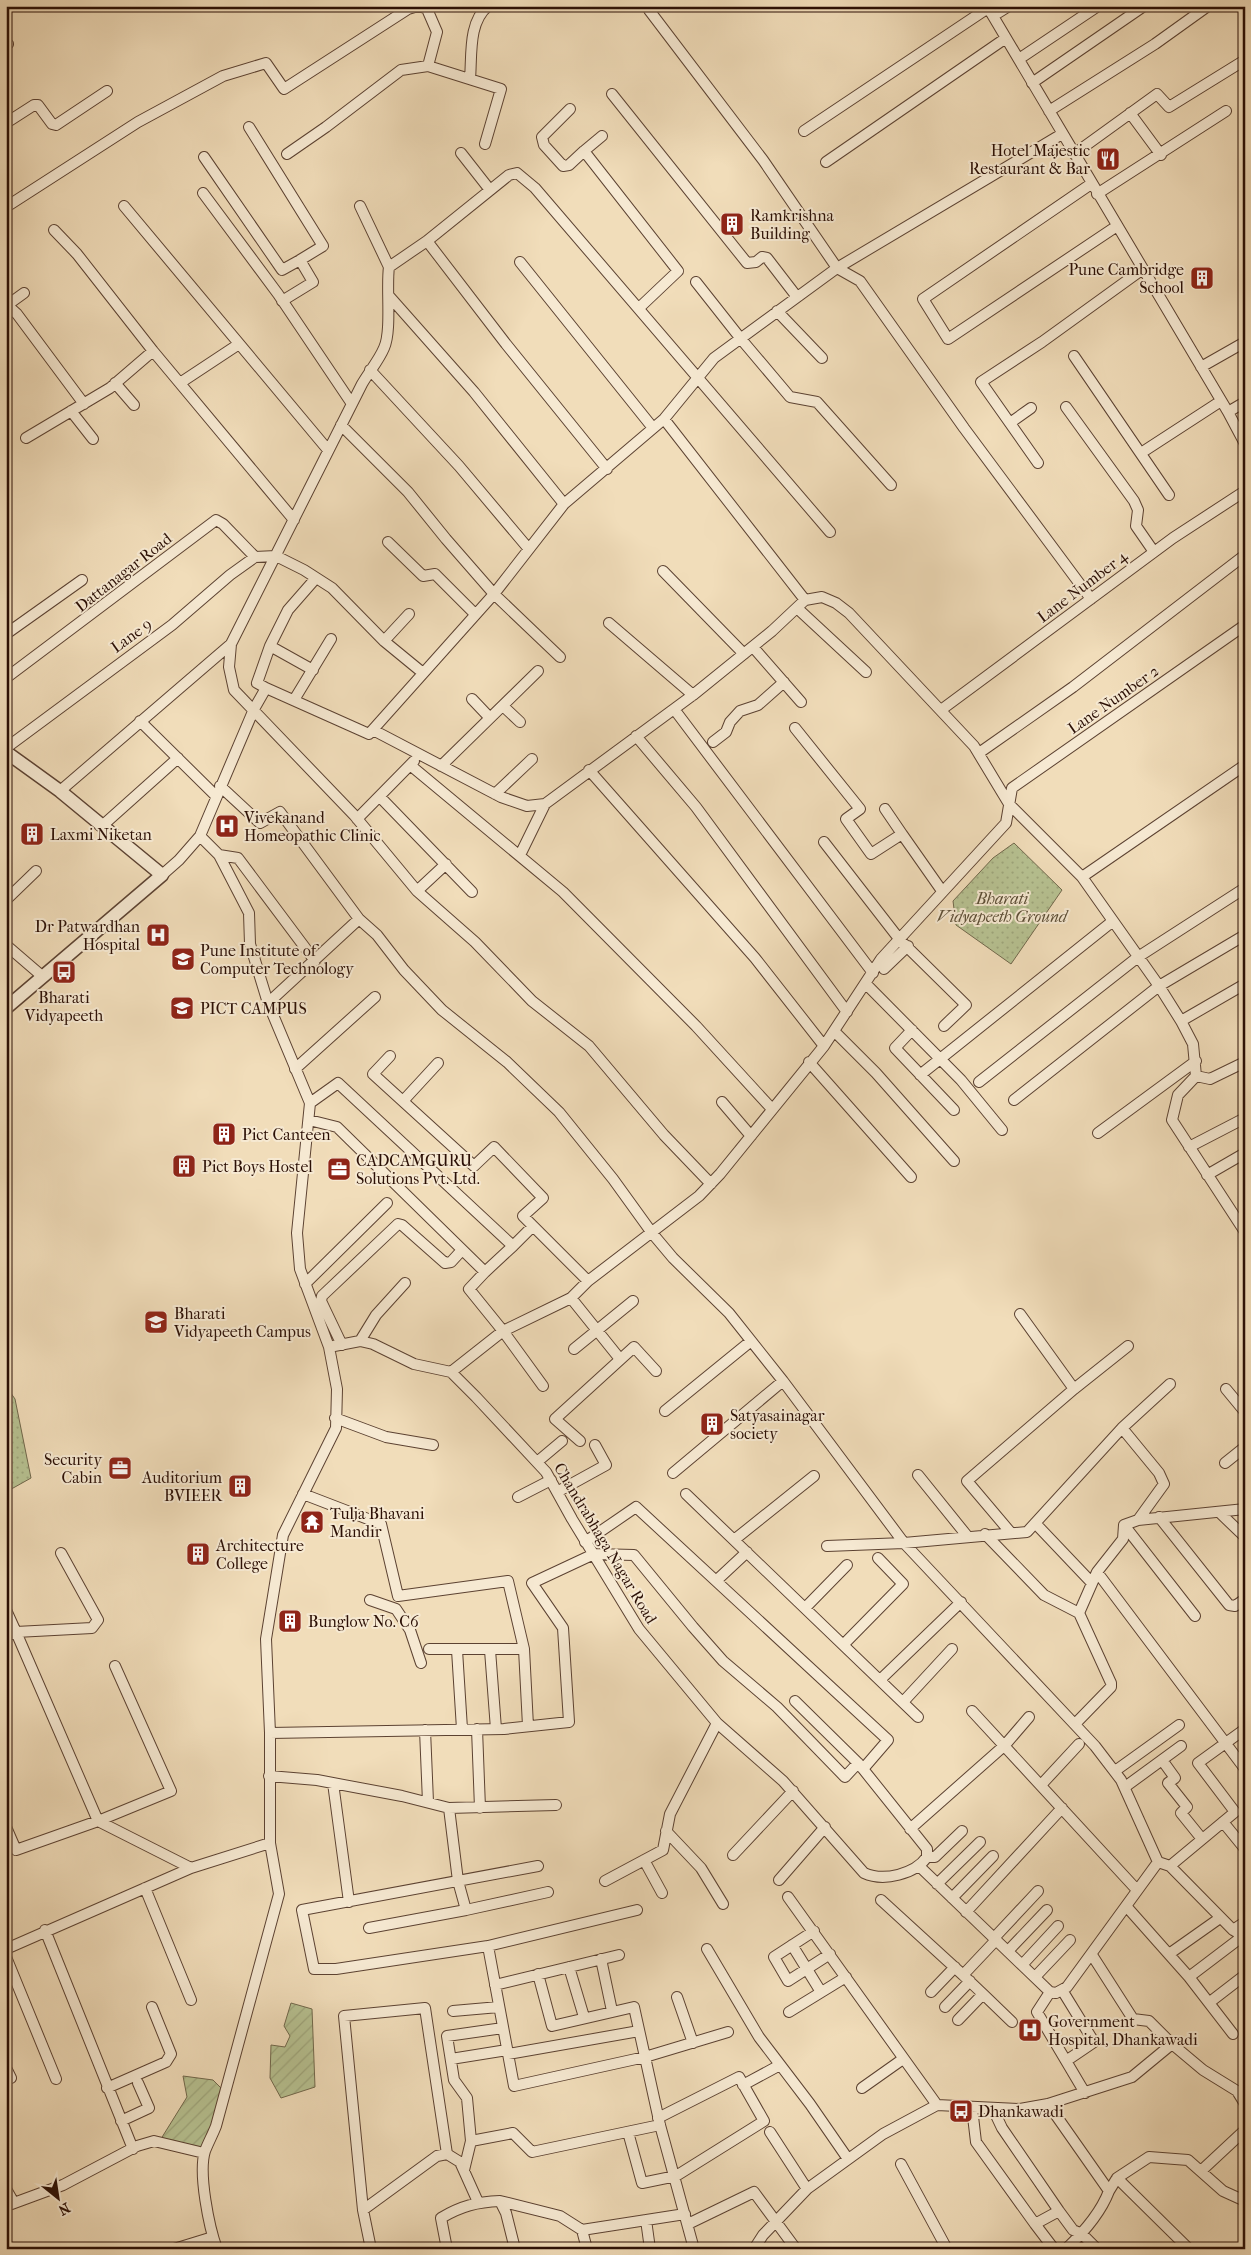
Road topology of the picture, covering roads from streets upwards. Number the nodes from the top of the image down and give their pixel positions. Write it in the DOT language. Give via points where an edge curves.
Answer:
graph roads {
  1 [pos="419,6"];
  2 [pos="488,6"];
  3 [pos="1009,6"];
  4 [pos="1098,6"];
  5 [pos="1144,6"];
  6 [pos="1208,6"];
  7 [pos="649,10"];
  8 [pos="990,10"];
  9 [pos="1006,38"];
  10 [pos="1019,59"];
  11 [pos="1245,60"];
  12 [pos="428,66"];
  13 [pos="470,79"];
  14 [pos="1032,82"];
  15 [pos="107,91"];
  16 [pos="612,94"];
  17 [pos="570,109"];
  18 [pos="1049,111"];
  19 [pos="1226,111"];
  20 [pos="1130,113"];
  21 [pos="6,123"];
  22 [pos="248,127"];
  23 [pos="804,131"];
  24 [pos="1062,134"];
  25 [pos="602,136"];
  26 [pos="485,144"];
  27 [pos="584,152"];
  28 [pos="460,153"];
  29 [pos="287,154"];
  30 [pos="1074,154"];
  31 [pos="1161,154"];
  32 [pos="204,157"];
  33 [pos="826,162"];
  34 [pos="1091,184"];
  35 [pos="490,190"];
  36 [pos="203,193"];
  37 [pos="1097,194"];
  38 [pos="124,206"];
  39 [pos="360,206"];
  40 [pos="6,207"];
  41 [pos="1117,226"];
  42 [pos="54,230"];
  43 [pos="427,241"];
  44 [pos="300,260"];
  45 [pos="520,262"];
  46 [pos="389,267"];
  47 [pos="837,268"];
  48 [pos="1143,269"];
  49 [pos="696,282"];
  50 [pos="24,293"];
  51 [pos="389,296"];
  52 [pos="797,297"];
  53 [pos="282,301"];
  54 [pos="7,306"];
  55 [pos="639,308"];
  56 [pos="777,311"];
  57 [pos="740,339"];
  58 [pos="1245,342"];
  59 [pos="240,344"];
  60 [pos="153,351"];
  61 [pos="1074,356"];
  62 [pos="822,358"];
  63 [pos="1201,367"];
  64 [pos="370,370"];
  65 [pos="699,378"];
  66 [pos="115,383"];
  67 [pos="180,383"];
  68 [pos="1221,401"];
  69 [pos="1245,402"];
  70 [pos="84,404"];
  71 [pos="352,404"];
  72 [pos="134,405"];
  73 [pos="1066,407"];
  74 [pos="1031,408"];
  75 [pos="71,411"];
  76 [pos="1228,412"];
  77 [pos="664,418"];
  78 [pos="1010,423"];
  79 [pos="341,424"];
  80 [pos="653,428"];
  81 [pos="26,438"];
  82 [pos="93,439"];
  83 [pos="1245,444"];
  84 [pos="328,450"];
  85 [pos="1141,453"];
  86 [pos="1038,462"];
  87 [pos="607,469"];
  88 [pos="890,485"];
  89 [pos="1245,491"];
  90 [pos="1169,495"];
  91 [pos="564,504"];
  92 [pos="294,520"];
  93 [pos="830,532"];
  94 [pos="388,542"];
  95 [pos="528,548"];
  96 [pos="1154,552"];
  97 [pos="1245,555"];
  98 [pos="254,556"];
  99 [pos="276,556"];
  100 [pos="663,571"];
  101 [pos="316,578"];
  102 [pos="82,580"];
  103 [pos="494,594"];
  104 [pos="1091,599"];
  105 [pos="806,600"];
  106 [pos="797,608"];
  107 [pos="409,614"];
  108 [pos="475,614"];
  109 [pos="609,623"];
  110 [pos="1245,625"];
  111 [pos="6,634"];
  112 [pos="331,639"];
  113 [pos="384,641"];
  114 [pos="231,644"];
  115 [pos="270,646"];
  116 [pos="753,647"];
  117 [pos="744,654"];
  118 [pos="560,657"];
  119 [pos="312,670"];
  120 [pos="538,671"];
  121 [pos="866,672"];
  122 [pos="423,673"];
  123 [pos="6,678"];
  124 [pos="784,682"];
  125 [pos="266,688"];
  126 [pos="693,696"];
  127 [pos="472,699"];
  128 [pos="294,700"];
  129 [pos="801,702"];
  130 [pos="502,706"];
  131 [pos="254,709"];
  132 [pos="674,709"];
  133 [pos="941,710"];
  134 [pos="490,718"];
  135 [pos="140,721"];
  136 [pos="520,722"];
  137 [pos="795,728"];
  138 [pos="373,730"];
  139 [pos="636,736"];
  140 [pos="713,742"];
  141 [pos="6,748"];
  142 [pos="6,752"];
  143 [pos="419,754"];
  144 [pos="979,754"];
  145 [pos="178,758"];
  146 [pos="532,759"];
  147 [pos="410,765"];
  148 [pos="1245,765"];
  149 [pos="441,766"];
  150 [pos="589,770"];
  151 [pos="60,791"];
  152 [pos="218,791"];
  153 [pos="495,794"];
  154 [pos="380,797"];
  155 [pos="545,804"];
  156 [pos="1009,804"];
  157 [pos="885,808"];
  158 [pos="357,818"];
  159 [pos="102,826"];
  160 [pos="902,834"];
  161 [pos="200,836"];
  162 [pos="824,842"];
  163 [pos="520,854"];
  164 [pos="219,855"];
  165 [pos="446,864"];
  166 [pos="36,871"];
  167 [pos="162,875"];
  168 [pos="1082,877"];
  169 [pos="1245,888"];
  170 [pos="417,891"];
  171 [pos="472,892"];
  172 [pos="942,892"];
  173 [pos="6,900"];
  174 [pos="360,919"];
  175 [pos="1113,921"];
  176 [pos="1245,935"];
  177 [pos="904,943"];
  178 [pos="6,945"];
  179 [pos="1138,956"];
  180 [pos="314,961"];
  181 [pos="884,969"];
  182 [pos="873,973"];
  183 [pos="42,976"];
  184 [pos="866,984"];
  185 [pos="1245,984"];
  186 [pos="1159,986"];
  187 [pos="375,997"];
  188 [pos="268,1003"];
  189 [pos="6,1008"];
  190 [pos="847,1012"];
  191 [pos="1180,1021"];
  192 [pos="944,1026"];
  193 [pos="912,1030"];
  194 [pos="834,1031"];
  195 [pos="824,1046"];
  196 [pos="390,1056"];
  197 [pos="940,1058"];
  198 [pos="1196,1061"];
  199 [pos="809,1062"];
  200 [pos="1245,1062"];
  201 [pos="438,1063"];
  202 [pos="295,1069"];
  203 [pos="920,1074"];
  204 [pos="1196,1076"];
  205 [pos="979,1082"];
  206 [pos="1014,1100"];
  207 [pos="403,1101"];
  208 [pos="722,1102"];
  209 [pos="310,1103"];
  210 [pos="772,1109"];
  211 [pos="954,1110"];
  212 [pos="1245,1118"];
  213 [pos="309,1120"];
  214 [pos="1002,1130"];
  215 [pos="1098,1132"];
  216 [pos="751,1136"];
  217 [pos="1189,1148"];
  218 [pos="1245,1153"];
  219 [pos="954,1161"];
  220 [pos="1207,1175"];
  221 [pos="911,1177"];
  222 [pos="711,1184"];
  223 [pos="387,1203"];
  224 [pos="533,1226"];
  225 [pos="1243,1227"];
  226 [pos="652,1233"];
  227 [pos="513,1246"];
  228 [pos="462,1250"];
  229 [pos="485,1272"];
  230 [pos="588,1282"];
  231 [pos="405,1283"];
  232 [pos="304,1284"];
  233 [pos="571,1298"];
  234 [pos="634,1302"];
  235 [pos="1020,1314"];
  236 [pos="597,1330"];
  237 [pos="503,1331"];
  238 [pos="360,1341"];
  239 [pos="751,1341"];
  240 [pos="342,1345"];
  241 [pos="1128,1346"];
  242 [pos="330,1347"];
  243 [pos="574,1349"];
  244 [pos="620,1359"];
  245 [pos="656,1371"];
  246 [pos="450,1372"];
  247 [pos="783,1381"];
  248 [pos="1170,1384"];
  249 [pos="543,1386"];
  250 [pos="1074,1389"];
  251 [pos="1226,1389"];
  252 [pos="665,1411"];
  253 [pos="1245,1412"];
  254 [pos="336,1418"];
  255 [pos="1122,1428"];
  256 [pos="562,1441"];
  257 [pos="580,1441"];
  258 [pos="432,1445"];
  259 [pos="595,1445"];
  260 [pos="1245,1447"];
  261 [pos="537,1462"];
  262 [pos="1224,1463"];
  263 [pos="673,1473"];
  264 [pos="814,1476"];
  265 [pos="918,1476"];
  266 [pos="551,1480"];
  267 [pos="557,1492"];
  268 [pos="303,1494"];
  269 [pos="686,1494"];
  270 [pos="518,1497"];
  271 [pos="1245,1509"];
  272 [pos="1219,1512"];
  273 [pos="1159,1517"];
  274 [pos="1138,1520"];
  275 [pos="1035,1522"];
  276 [pos="1124,1524"];
  277 [pos="1011,1533"];
  278 [pos="984,1534"];
  279 [pos="968,1537"];
  280 [pos="1245,1537"];
  281 [pos="734,1540"];
  282 [pos="585,1542"];
  283 [pos="904,1543"];
  284 [pos="827,1546"];
  285 [pos="747,1552"];
  286 [pos="61,1554"];
  287 [pos="594,1554"];
  288 [pos="878,1558"];
  289 [pos="847,1565"];
  290 [pos="1097,1572"];
  291 [pos="716,1580"];
  292 [pos="1092,1583"];
  293 [pos="1245,1599"];
  294 [pos="370,1600"];
  295 [pos="961,1602"];
  296 [pos="805,1608"];
  297 [pos="6,1610"];
  298 [pos="1079,1612"];
  299 [pos="1195,1616"];
  300 [pos="11,1634"];
  301 [pos="844,1644"];
  302 [pos="429,1649"];
  303 [pos="524,1649"];
  304 [pos="952,1649"];
  305 [pos="457,1650"];
  306 [pos="490,1650"];
  307 [pos="421,1663"];
  308 [pos="116,1666"];
  309 [pos="881,1679"];
  310 [pos="795,1701"];
  311 [pos="903,1702"];
  312 [pos="972,1711"];
  313 [pos="918,1717"];
  314 [pos="1029,1717"];
  315 [pos="717,1723"];
  316 [pos="1076,1723"];
  317 [pos="1179,1725"];
  318 [pos="528,1726"];
  319 [pos="462,1729"];
  320 [pos="477,1729"];
  321 [pos="496,1729"];
  322 [pos="425,1730"];
  323 [pos="1245,1730"];
  324 [pos="270,1732"];
  325 [pos="1079,1744"];
  326 [pos="1225,1744"];
  327 [pos="1005,1745"];
  328 [pos="1181,1746"];
  329 [pos="1162,1760"];
  330 [pos="860,1766"];
  331 [pos="1245,1768"];
  332 [pos="1115,1770"];
  333 [pos="269,1776"];
  334 [pos="333,1783"];
  335 [pos="1041,1785"];
  336 [pos="1125,1787"];
  337 [pos="793,1791"];
  338 [pos="428,1802"];
  339 [pos="556,1805"];
  340 [pos="449,1808"];
  341 [pos="480,1808"];
  342 [pos="1062,1808"];
  343 [pos="98,1821"];
  344 [pos="1222,1822"];
  345 [pos="6,1827"];
  346 [pos="825,1827"];
  347 [pos="910,1829"];
  348 [pos="666,1831"];
  349 [pos="962,1831"];
  350 [pos="1202,1839"];
  351 [pos="980,1842"];
  352 [pos="270,1843"];
  353 [pos="1245,1849"];
  354 [pos="733,1855"];
  355 [pos="993,1856"];
  356 [pos="928,1857"];
  357 [pos="644,1860"];
  358 [pos="1158,1862"];
  359 [pos="538,1866"];
  360 [pos="919,1866"];
  361 [pos="1170,1866"];
  362 [pos="192,1868"];
  363 [pos="779,1880"];
  364 [pos="458,1881"];
  365 [pos="605,1881"];
  366 [pos="937,1884"];
  367 [pos="145,1888"];
  368 [pos="1137,1890"];
  369 [pos="1038,1891"];
  370 [pos="548,1892"];
  371 [pos="662,1894"];
  372 [pos="788,1897"];
  373 [pos="952,1898"];
  374 [pos="881,1900"];
  375 [pos="349,1902"];
  376 [pos="723,1904"];
  377 [pos="1126,1906"];
  378 [pos="466,1910"];
  379 [pos="637,1910"];
  380 [pos="1047,1910"];
  381 [pos="966,1912"];
  382 [pos="1220,1918"];
  383 [pos="1245,1922"];
  384 [pos="1058,1926"];
  385 [pos="369,1928"];
  386 [pos="45,1930"];
  387 [pos="1232,1930"];
  388 [pos="814,1931"];
  389 [pos="1244,1937"];
  390 [pos="995,1939"];
  391 [pos="1070,1940"];
  392 [pos="792,1945"];
  393 [pos="488,1946"];
  394 [pos="6,1948"];
  395 [pos="707,1949"];
  396 [pos="1008,1952"];
  397 [pos="830,1954"];
  398 [pos="1092,1954"];
  399 [pos="1169,1954"];
  400 [pos="620,1955"];
  401 [pos="6,1957"];
  402 [pos="601,1959"];
  403 [pos="1022,1965"];
  404 [pos="569,1967"];
  405 [pos="954,1967"];
  406 [pos="806,1969"];
  407 [pos="538,1974"];
  408 [pos="1245,1975"];
  409 [pos="846,1977"];
  410 [pos="1035,1977"];
  411 [pos="1189,1977"];
  412 [pos="966,1978"];
  413 [pos="495,1984"];
  414 [pos="1062,1990"];
  415 [pos="821,1992"];
  416 [pos="931,1992"];
  417 [pos="1050,1992"];
  418 [pos="983,1994"];
  419 [pos="677,1997"];
  420 [pos="191,2000"];
  421 [pos="1210,2002"];
  422 [pos="152,2007"];
  423 [pos="499,2007"];
  424 [pos="945,2007"];
  425 [pos="453,2011"];
  426 [pos="612,2011"];
  427 [pos="789,2012"];
  428 [pos="584,2017"];
  429 [pos="958,2020"];
  430 [pos="1012,2022"];
  431 [pos="503,2028"];
  432 [pos="639,2031"];
  433 [pos="728,2032"];
  434 [pos="1234,2034"];
  435 [pos="693,2043"];
  436 [pos="1172,2044"];
  437 [pos="508,2052"];
  438 [pos="645,2057"];
  439 [pos="451,2059"];
  440 [pos="903,2059"];
  441 [pos="1066,2061"];
  442 [pos="780,2065"];
  443 [pos="56,2079"];
  444 [pos="138,2082"];
  445 [pos="743,2085"];
  446 [pos="1241,2087"];
  447 [pos="107,2088"];
  448 [pos="862,2088"];
  449 [pos="1085,2093"];
  450 [pos="1048,2104"];
  451 [pos="1245,2104"];
  452 [pos="937,2105"];
  453 [pos="972,2108"];
  454 [pos="993,2109"];
  455 [pos="121,2121"];
  456 [pos="659,2121"];
  457 [pos="1245,2130"];
  458 [pos="628,2132"];
  459 [pos="770,2132"];
  460 [pos="471,2141"];
  461 [pos="133,2149"];
  462 [pos="204,2153"];
  463 [pos="448,2154"];
  464 [pos="848,2159"];
  465 [pos="901,2164"];
  466 [pos="464,2170"];
  467 [pos="1201,2171"];
  468 [pos="676,2176"];
  469 [pos="1117,2178"];
  470 [pos="6,2189"];
  471 [pos="807,2189"];
  472 [pos="1110,2190"];
  473 [pos="500,2201"];
  474 [pos="1245,2201"];
  475 [pos="478,2202"];
  476 [pos="10,2204"];
  477 [pos="363,2210"];
  478 [pos="1058,2211"];
  479 [pos="686,2219"];
  480 [pos="646,2220"];
  481 [pos="775,2222"];
  482 [pos="1035,2224"];
  483 [pos="582,2230"];
  484 [pos="1082,2234"];
  485 [pos="213,2237"];
  486 [pos="756,2247"];
  487 [pos="174,2249"];
  488 [pos="218,2249"];
  489 [pos="371,2249"];
  490 [pos="447,2249"];
  491 [pos="516,2249"];
  492 [pos="586,2249"];
  493 [pos="650,2249"];
  494 [pos="694,2249"];
  495 [pos="796,2249"];
  496 [pos="947,2249"];
  497 [pos="1054,2249"];
  498 [pos="1066,2249"];
  499 [pos="1097,2249"];
  500 [pos="1189,2249"];
  1 -- 12 [label="street" via="427,9 437,32"];
  1 -- 40 [label="street" via="408,9 284,89 266,63 223,76 138,122"];
  2 -- 13 [label="street" via="479,15 476,26"];
  3 -- 8 [label="street"];
  4 -- 10 [label="street"];
  5 -- 14 [label="street"];
  6 -- 18 [label="street" via="1155,44"];
  7 -- 47 [label="street" via="762,160"];
  8 -- 9 [label="street"];
  8 -- 23 [label="street"];
  9 -- 10 [label="street"];
  9 -- 33 [label="street"];
  10 -- 14 [label="street"];
  11 -- 20 [label="street" via="1169,107 1157,94"];
  12 -- 13 [label="street"];
  12 -- 29 [label="street" via="401,70"];
  13 -- 26 [label="street" via="501,90"];
  14 -- 18 [label="street"];
  15 -- 21 [label="street" via="56,125 38,105"];
  16 -- 52 [label="street" via="747,263 767,258"];
  17 -- 27 [label="street" via="542,137 542,141 563,166"];
  18 -- 24 [label="street"];
  19 -- 31 [label="street"];
  20 -- 30 [label="street"];
  20 -- 31 [label="street"];
  22 -- 44 [label="street" via="323,246"];
  24 -- 30 [label="street"];
  24 -- 47 [label="street"];
  25 -- 27 [label="street"];
  27 -- 55 [label="street" via="678,271"];
  28 -- 35 [label="street"];
  30 -- 34 [label="street"];
  31 -- 37 [label="street"];
  32 -- 44 [label="street" via="282,270"];
  34 -- 37 [label="street"];
  34 -- 41 [label="street" via="923,299 937,324 948,338"];
  35 -- 43 [label="street"];
  35 -- 55 [label="street" via="508,175 517,174 525,178"];
  36 -- 53 [label="street"];
  37 -- 41 [label="street"];
  38 -- 59 [label="street"];
  39 -- 46 [label="street"];
  41 -- 48 [label="street"];
  42 -- 60 [label="street" via="77,254"];
  43 -- 46 [label="street"];
  43 -- 87 [label="street"];
  44 -- 53 [label="street" via="313,282"];
  45 -- 80 [label="street"];
  46 -- 51 [label="street"];
  47 -- 52 [label="street"];
  47 -- 104 [label="street" via="860,281"];
  48 -- 63 [label="street"];
  48 -- 78 [label="street" via="981,382"];
  49 -- 57 [label="street"];
  50 -- 54 [label="street"];
  51 -- 64 [label="street" via="386,346"];
  51 -- 91 [label="street" via="474,392"];
  52 -- 56 [label="street"];
  53 -- 71 [label="street"];
  54 -- 70 [label="street" via="18,314"];
  55 -- 65 [label="street"];
  56 -- 57 [label="street"];
  56 -- 62 [label="street"];
  57 -- 65 [label="street" via="714,358"];
  57 -- 88 [label="street" via="790,397 817,402"];
  58 -- 63 [label="street"];
  59 -- 67 [label="street"];
  59 -- 84 [label="street"];
  60 -- 66 [label="street"];
  60 -- 67 [label="street"];
  61 -- 85 [label="street"];
  63 -- 68 [label="street"];
  64 -- 71 [label="street"];
  64 -- 95 [label="street" via="459,466"];
  65 -- 77 [label="street"];
  65 -- 93 [label="street"];
  66 -- 70 [label="street"];
  66 -- 72 [label="street"];
  67 -- 92 [label="street"];
  68 -- 76 [label="street"];
  68 -- 85 [label="street"];
  69 -- 76 [label="street"];
  70 -- 75 [label="street"];
  71 -- 79 [label="street"];
  73 -- 96 [label="street" via="1134,501 1138,510 1136,526"];
  74 -- 78 [label="street"];
  75 -- 81 [label="street"];
  75 -- 82 [label="street"];
  76 -- 83 [label="street"];
  77 -- 80 [label="street"];
  77 -- 105 [label="street"];
  78 -- 86 [label="street"];
  79 -- 84 [label="street"];
  79 -- 103 [label="street" via="408,492"];
  80 -- 87 [label="street"];
  84 -- 92 [label="street"];
  85 -- 90 [label="street"];
  87 -- 91 [label="street"];
  89 -- 96 [label="street, Lane Number 4"];
  91 -- 95 [label="street"];
  92 -- 99 [label="street"];
  94 -- 108 [label="street" via="422,576 435,574"];
  95 -- 103 [label="street"];
  96 -- 104 [label="street, Lane Number 4"];
  97 -- 144 [label="street" via="1073,687"];
  98 -- 99 [label="street"];
  98 -- 123 [label="street, Dattanagar Road" via="216,520"];
  98 -- 141 [label="street, Lane 9" via="172,625"];
  99 -- 101 [label="street"];
  99 -- 114 [label="street"];
  100 -- 117 [label="street"];
  101 -- 113 [label="street" via="332,588"];
  101 -- 115 [label="street" via="288,610"];
  102 -- 111 [label="street"];
  103 -- 108 [label="street"];
  103 -- 118 [label="street"];
  104 -- 133 [label="street, Lane Number 4"];
  105 -- 106 [label="street"];
  105 -- 133 [label="street" via="822,598 849,613"];
  106 -- 116 [label="street"];
  106 -- 121 [label="street"];
  107 -- 113 [label="street"];
  108 -- 122 [label="street"];
  109 -- 126 [label="street"];
  110 -- 156 [label="street, Lane Number 2" via="1012,788"];
  112 -- 119 [label="street"];
  113 -- 122 [label="street"];
  114 -- 131 [label="street" via="229,667 234,690"];
  114 -- 135 [label="street"];
  115 -- 119 [label="street"];
  115 -- 125 [label="street" via="257,683"];
  116 -- 117 [label="street"];
  116 -- 124 [label="street"];
  117 -- 126 [label="street"];
  119 -- 128 [label="street"];
  120 -- 130 [label="street"];
  122 -- 138 [label="street"];
  124 -- 129 [label="street"];
  124 -- 140 [label="street" via="758,705 740,711 726,732"];
  125 -- 128 [label="street"];
  125 -- 131 [label="street"];
  126 -- 132 [label="street"];
  127 -- 134 [label="street"];
  128 -- 138 [label="street" via="369,734"];
  130 -- 134 [label="street"];
  130 -- 136 [label="street"];
  131 -- 152 [label="street"];
  131 -- 158 [label="street"];
  132 -- 139 [label="street"];
  132 -- 182 [label="street"];
  133 -- 144 [label="street"];
  134 -- 149 [label="street"];
  135 -- 145 [label="street"];
  135 -- 151 [label="street"];
  137 -- 160 [label="street" via="860,808 846,819 871,854"];
  138 -- 143 [label="street"];
  139 -- 150 [label="street"];
  139 -- 190 [label="street" via="696,807"];
  142 -- 151 [label="street"];
  143 -- 147 [label="street"];
  143 -- 149 [label="street"];
  144 -- 156 [label="street"];
  145 -- 152 [label="street"];
  145 -- 159 [label="street"];
  146 -- 153 [label="street"];
  147 -- 154 [label="street"];
  147 -- 163 [label="street"];
  148 -- 168 [label="street"];
  149 -- 153 [label="street"];
  150 -- 155 [label="street"];
  150 -- 195 [label="street" via="755,958"];
  151 -- 159 [label="street"];
  152 -- 161 [label="street"];
  152 -- 174 [label="street" via="260,823 280,812"];
  153 -- 155 [label="street" via="527,806"];
  154 -- 158 [label="street"];
  154 -- 165 [label="street"];
  155 -- 163 [label="street"];
  156 -- 168 [label="street"];
  156 -- 172 [label="street, Lane Number 2" via="1006,823"];
  157 -- 160 [label="street"];
  158 -- 170 [label="street"];
  159 -- 167 [label="street"];
  160 -- 172 [label="street"];
  161 -- 164 [label="street"];
  161 -- 167 [label="street"];
  162 -- 177 [label="street"];
  163 -- 210 [label="street" via="597,925"];
  164 -- 180 [label="street" via="238,858"];
  164 -- 188 [label="street" via="249,913 250,944"];
  165 -- 170 [label="street"];
  165 -- 171 [label="street"];
  166 -- 173 [label="street"];
  167 -- 183 [label="street"];
  168 -- 175 [label="street"];
  169 -- 179 [label="street"];
  170 -- 222 [label="street" via="475,942 532,1001 589,1046 664,1135"];
  172 -- 177 [label="street, Lane Number 2"];
  174 -- 180 [label="street"];
  174 -- 226 [label="street" via="442,1010 507,1062 559,1112"];
  175 -- 179 [label="street"];
  175 -- 197 [label="street"];
  176 -- 186 [label="street"];
  177 -- 181 [label="street"];
  177 -- 182 [label="street" via="881,959"];
  177 -- 192 [label="street" via="966,1005"];
  178 -- 183 [label="street"];
  179 -- 186 [label="street"];
  179 -- 205 [label="street"];
  180 -- 188 [label="street"];
  182 -- 184 [label="street"];
  183 -- 189 [label="street"];
  184 -- 190 [label="street"];
  184 -- 193 [label="street"];
  185 -- 191 [label="street"];
  186 -- 191 [label="street"];
  186 -- 206 [label="street"];
  187 -- 202 [label="street"];
  188 -- 202 [label="street"];
  190 -- 194 [label="street"];
  191 -- 198 [label="street" via="1193,1044"];
  193 -- 197 [label="street"];
  193 -- 203 [label="street" via="894,1048"];
  194 -- 195 [label="street"];
  194 -- 219 [label="street"];
  195 -- 199 [label="street"];
  196 -- 207 [label="street" via="373,1074"];
  197 -- 203 [label="street"];
  197 -- 214 [label="street"];
  198 -- 204 [label="street"];
  198 -- 215 [label="street"];
  199 -- 210 [label="street"];
  199 -- 221 [label="street"];
  200 -- 204 [label="street" via="1210,1079"];
  201 -- 207 [label="street"];
  202 -- 209 [label="street"];
  203 -- 211 [label="street"];
  204 -- 217 [label="street" via="1178,1095 1172,1120"];
  207 -- 224 [label="street" via="474,1166 494,1147 543,1198 523,1216"];
  208 -- 216 [label="street"];
  209 -- 213 [label="street"];
  209 -- 227 [label="street" via="338,1083"];
  210 -- 216 [label="street"];
  212 -- 217 [label="street"];
  213 -- 228 [label="street" via="337,1127"];
  213 -- 232 [label="street" via="297,1233"];
  216 -- 222 [label="street"];
  217 -- 220 [label="street"];
  218 -- 220 [label="street"];
  220 -- 225 [label="street"];
  222 -- 226 [label="street"];
  223 -- 232 [label="street"];
  224 -- 227 [label="street"];
  224 -- 230 [label="street"];
  226 -- 230 [label="street"];
  226 -- 239 [label="street" via="729,1313"];
  227 -- 229 [label="street"];
  228 -- 229 [label="street"];
  228 -- 240 [label="street" via="445,1264 402,1224 398,1224 322,1296"];
  229 -- 237 [label="street" via="469,1289"];
  230 -- 233 [label="street"];
  231 -- 238 [label="street" via="376,1315"];
  232 -- 242 [label="street"];
  233 -- 236 [label="street"];
  233 -- 237 [label="street"];
  234 -- 236 [label="street"];
  235 -- 250 [label="street"];
  236 -- 243 [label="street"];
  236 -- 244 [label="street"];
  237 -- 246 [label="street"];
  237 -- 249 [label="street"];
  238 -- 240 [label="street"];
  238 -- 246 [label="street" via="414,1364"];
  239 -- 247 [label="street"];
  239 -- 252 [label="street"];
  240 -- 242 [label="street"];
  241 -- 250 [label="street"];
  242 -- 254 [label="street" via="337,1389"];
  244 -- 245 [label="street" via="634,1347"];
  244 -- 257 [label="street" via="555,1419"];
  246 -- 261 [label="street, Chandrabhaga Nagar Road"];
  247 -- 263 [label="street"];
  247 -- 283 [label="street"];
  248 -- 255 [label="street"];
  250 -- 277 [label="street" via="967,1481"];
  251 -- 253 [label="street"];
  254 -- 258 [label="street" via="386,1437"];
  254 -- 268 [label="street" via="336,1428"];
  255 -- 274 [label="street" via="1159,1473 1164,1484"];
  255 -- 275 [label="street"];
  256 -- 261 [label="street"];
  259 -- 267 [label="street" via="606,1465"];
  260 -- 262 [label="street"];
  261 -- 266 [label="street, Chandrabhaga Nagar Road"];
  264 -- 281 [label="street"];
  265 -- 279 [label="street"];
  266 -- 267 [label="street, Chandrabhaga Nagar Road"];
  266 -- 270 [label="street"];
  267 -- 282 [label="street, Chandrabhaga Nagar Road"];
  268 -- 303 [label="street" via="381,1524 398,1596 508,1581"];
  268 -- 324 [label="street" via="283,1535 266,1639"];
  269 -- 281 [label="street"];
  271 -- 272 [label="street"];
  272 -- 273 [label="street"];
  272 -- 280 [label="street"];
  273 -- 274 [label="street"];
  273 -- 293 [label="street" via="1229,1605 1235,1606"];
  274 -- 276 [label="street"];
  275 -- 277 [label="street" via="1026,1532"];
  275 -- 292 [label="street"];
  276 -- 290 [label="street" via="1123,1539"];
  276 -- 299 [label="street"];
  277 -- 278 [label="street"];
  278 -- 279 [label="street"];
  278 -- 298 [label="street" via="1044,1595"];
  279 -- 283 [label="street"];
  281 -- 285 [label="street"];
  282 -- 287 [label="street, Chandrabhaga Nagar Road"];
  282 -- 291 [label="street" via="636,1507"];
  283 -- 284 [label="street"];
  283 -- 295 [label="street"];
  285 -- 291 [label="street"];
  285 -- 296 [label="street"];
  286 -- 300 [label="street" via="98,1620 92,1628"];
  287 -- 315 [label="street, Chandrabhaga Nagar Road" via="639,1629"];
  287 -- 318 [label="street" via="532,1583 562,1628 569,1722"];
  287 -- 330 [label="street" via="634,1554 692,1627 723,1660 777,1707 845,1777"];
  288 -- 301 [label="street" via="903,1584"];
  289 -- 296 [label="street"];
  290 -- 292 [label="street"];
  290 -- 326 [label="street"];
  291 -- 330 [label="street" via="888,1740"];
  292 -- 298 [label="street"];
  294 -- 307 [label="street" via="396,1609 410,1630"];
  295 -- 309 [label="street"];
  295 -- 316 [label="street"];
  296 -- 301 [label="street"];
  297 -- 300 [label="street"];
  298 -- 316 [label="street" via="1111,1682 1108,1691"];
  300 -- 343 [label="street"];
  301 -- 309 [label="street"];
  302 -- 305 [label="street"];
  303 -- 306 [label="street"];
  303 -- 318 [label="street"];
  304 -- 311 [label="street"];
  305 -- 306 [label="street"];
  305 -- 319 [label="street"];
  306 -- 321 [label="street"];
  308 -- 343 [label="street" via="171,1791"];
  309 -- 311 [label="street"];
  310 -- 330 [label="street"];
  311 -- 313 [label="street"];
  312 -- 327 [label="street"];
  314 -- 327 [label="street"];
  315 -- 337 [label="street, Chandrabhaga Nagar Road"];
  315 -- 348 [label="street" via="670,1814"];
  316 -- 332 [label="street"];
  317 -- 332 [label="street"];
  318 -- 321 [label="street"];
  319 -- 320 [label="street"];
  319 -- 322 [label="street"];
  320 -- 321 [label="street"];
  320 -- 341 [label="street"];
  322 -- 324 [label="street"];
  322 -- 338 [label="street"];
  323 -- 326 [label="street"];
  324 -- 333 [label="street"];
  325 -- 335 [label="street"];
  326 -- 331 [label="street"];
  326 -- 344 [label="street" via="1198,1763 1235,1812"];
  327 -- 335 [label="street"];
  327 -- 347 [label="street"];
  328 -- 329 [label="street"];
  329 -- 336 [label="street"];
  329 -- 350 [label="street" via="1175,1778 1168,1783 1187,1807 1181,1813"];
  330 -- 347 [label="street"];
  332 -- 336 [label="street"];
  333 -- 334 [label="street"];
  333 -- 352 [label="street"];
  334 -- 338 [label="street"];
  334 -- 375 [label="street"];
  335 -- 342 [label="street"];
  336 -- 358 [label="street"];
  337 -- 346 [label="street, Chandrabhaga Nagar Road"];
  337 -- 354 [label="street"];
  338 -- 340 [label="street"];
  339 -- 341 [label="street"];
  340 -- 341 [label="street"];
  340 -- 364 [label="street"];
  342 -- 368 [label="street"];
  342 -- 381 [label="street"];
  343 -- 345 [label="street" via="16,1850"];
  343 -- 362 [label="street"];
  344 -- 350 [label="street"];
  344 -- 353 [label="street"];
  346 -- 360 [label="street, Chandrabhaga Nagar Road" via="864,1873 901,1873"];
  346 -- 363 [label="street"];
  347 -- 356 [label="street" via="927,1849"];
  348 -- 357 [label="street" via="663,1850"];
  348 -- 376 [label="street" via="701,1868"];
  349 -- 356 [label="street" via="935,1857"];
  350 -- 361 [label="street"];
  351 -- 366 [label="street"];
  352 -- 362 [label="street"];
  352 -- 462 [label="street" via="279,1894 216,2126"];
  355 -- 373 [label="street"];
  356 -- 360 [label="street"];
  357 -- 365 [label="street"];
  357 -- 371 [label="street"];
  358 -- 361 [label="street"];
  358 -- 368 [label="street"];
  359 -- 364 [label="street"];
  360 -- 366 [label="street"];
  361 -- 382 [label="street"];
  362 -- 367 [label="street"];
  364 -- 375 [label="street"];
  364 -- 378 [label="street"];
  366 -- 373 [label="street"];
  367 -- 386 [label="street"];
  367 -- 420 [label="street"];
  368 -- 377 [label="street"];
  369 -- 390 [label="street"];
  370 -- 378 [label="street"];
  372 -- 388 [label="street"];
  373 -- 381 [label="street"];
  374 -- 405 [label="street"];
  375 -- 393 [label="street" via="302,1910 314,1969 336,1969"];
  377 -- 398 [label="street"];
  377 -- 399 [label="street"];
  378 -- 385 [label="street"];
  379 -- 393 [label="street"];
  380 -- 396 [label="street"];
  381 -- 390 [label="street"];
  382 -- 387 [label="street"];
  382 -- 399 [label="street"];
  383 -- 387 [label="street"];
  384 -- 403 [label="street"];
  386 -- 394 [label="street"];
  386 -- 447 [label="street"];
  387 -- 389 [label="street"];
  388 -- 392 [label="street"];
  388 -- 397 [label="street"];
  389 -- 411 [label="street"];
  390 -- 396 [label="street"];
  390 -- 412 [label="street"];
  391 -- 410 [label="street"];
  392 -- 406 [label="street"];
  392 -- 406 [label="street" via="774,1957 788,1981"];
  393 -- 413 [label="street"];
  395 -- 442 [label="street" via="759,2037"];
  396 -- 403 [label="street"];
  397 -- 406 [label="street"];
  397 -- 409 [label="street"];
  398 -- 414 [label="street"];
  398 -- 436 [label="street" via="1133,2019 1149,2021"];
  399 -- 411 [label="street"];
  400 -- 402 [label="street"];
  401 -- 443 [label="street"];
  402 -- 404 [label="street"];
  402 -- 426 [label="street"];
  403 -- 410 [label="street"];
  404 -- 407 [label="street"];
  404 -- 428 [label="street"];
  405 -- 412 [label="street"];
  405 -- 416 [label="street"];
  406 -- 415 [label="street"];
  407 -- 413 [label="street"];
  407 -- 428 [label="street" via="552,2026"];
  408 -- 421 [label="street"];
  409 -- 415 [label="street"];
  409 -- 440 [label="street"];
  410 -- 417 [label="street"];
  411 -- 421 [label="street"];
  412 -- 418 [label="street"];
  412 -- 424 [label="street"];
  413 -- 423 [label="street"];
  414 -- 417 [label="street"];
  414 -- 441 [label="street" via="1094,2042"];
  415 -- 427 [label="street"];
  417 -- 441 [label="street" via="1037,2012"];
  418 -- 429 [label="street"];
  418 -- 430 [label="street"];
  419 -- 435 [label="street"];
  421 -- 434 [label="street"];
  422 -- 447 [label="street" via="171,2054 166,2062"];
  423 -- 425 [label="street"];
  423 -- 431 [label="street"];
  426 -- 428 [label="street"];
  426 -- 432 [label="street" via="634,2007"];
  431 -- 437 [label="street"];
  431 -- 439 [label="street" via="447,2036"];
  432 -- 437 [label="street"];
  432 -- 438 [label="street"];
  433 -- 435 [label="street"];
  435 -- 438 [label="street"];
  436 -- 446 [label="street" via="1203,2070"];
  436 -- 449 [label="street" via="1132,2077"];
  437 -- 438 [label="street" via="514,2086"];
  437 -- 439 [label="street"];
  438 -- 456 [label="street"];
  439 -- 460 [label="street" via="454,2080 467,2098"];
  440 -- 448 [label="street"];
  440 -- 452 [label="street"];
  441 -- 449 [label="street"];
  442 -- 445 [label="street"];
  442 -- 464 [label="street"];
  444 -- 455 [label="street" via="149,2108"];
  445 -- 456 [label="street" via="739,2077"];
  445 -- 468 [label="street" via="764,2121"];
  446 -- 451 [label="street"];
  447 -- 455 [label="street"];
  449 -- 450 [label="street"];
  450 -- 454 [label="street"];
  450 -- 472 [label="street"];
  452 -- 453 [label="street"];
  452 -- 464 [label="street" via="883,2134"];
  453 -- 454 [label="street"];
  453 -- 482 [label="street" via="976,2142"];
  454 -- 478 [label="street" via="1002,2128"];
  455 -- 461 [label="street"];
  456 -- 458 [label="street"];
  456 -- 468 [label="street"];
  457 -- 467 [label="street"];
  458 -- 460 [label="street" via="532,2152 513,2132"];
  458 -- 468 [label="street" via="642,2183"];
  459 -- 471 [label="street"];
  460 -- 466 [label="street"];
  461 -- 462 [label="street" via="154,2141"];
  461 -- 476 [label="street" via="63,2185"];
  462 -- 485 [label="street" via="205,2194"];
  463 -- 466 [label="street" via="460,2162"];
  463 -- 477 [label="street" via="437,2156"];
  463 -- 477 [label="street" via="425,2008 344,2016"];
  464 -- 471 [label="street"];
  465 -- 496 [label="street"];
  466 -- 475 [label="street"];
  467 -- 469 [label="street" via="1188,2160 1149,2157"];
  467 -- 474 [label="street" via="1223,2191"];
  468 -- 479 [label="street"];
  469 -- 472 [label="street"];
  469 -- 500 [label="street"];
  470 -- 476 [label="street"];
  471 -- 481 [label="street"];
  472 -- 484 [label="street" via="1106,2201"];
  473 -- 475 [label="street"];
  473 -- 483 [label="street" via="560,2216"];
  473 -- 491 [label="street"];
  475 -- 490 [label="street" via="441,2218"];
  477 -- 489 [label="street"];
  478 -- 482 [label="street"];
  478 -- 484 [label="street" via="1073,2230"];
  479 -- 480 [label="street"];
  479 -- 481 [label="street" via="754,2192"];
  479 -- 494 [label="street"];
  480 -- 483 [label="street"];
  480 -- 493 [label="street"];
  481 -- 486 [label="street"];
  481 -- 495 [label="street"];
  482 -- 497 [label="street"];
  483 -- 492 [label="street"];
  484 -- 498 [label="street"];
  484 -- 499 [label="street"];
  485 -- 487 [label="street"];
  485 -- 488 [label="street"];
}
